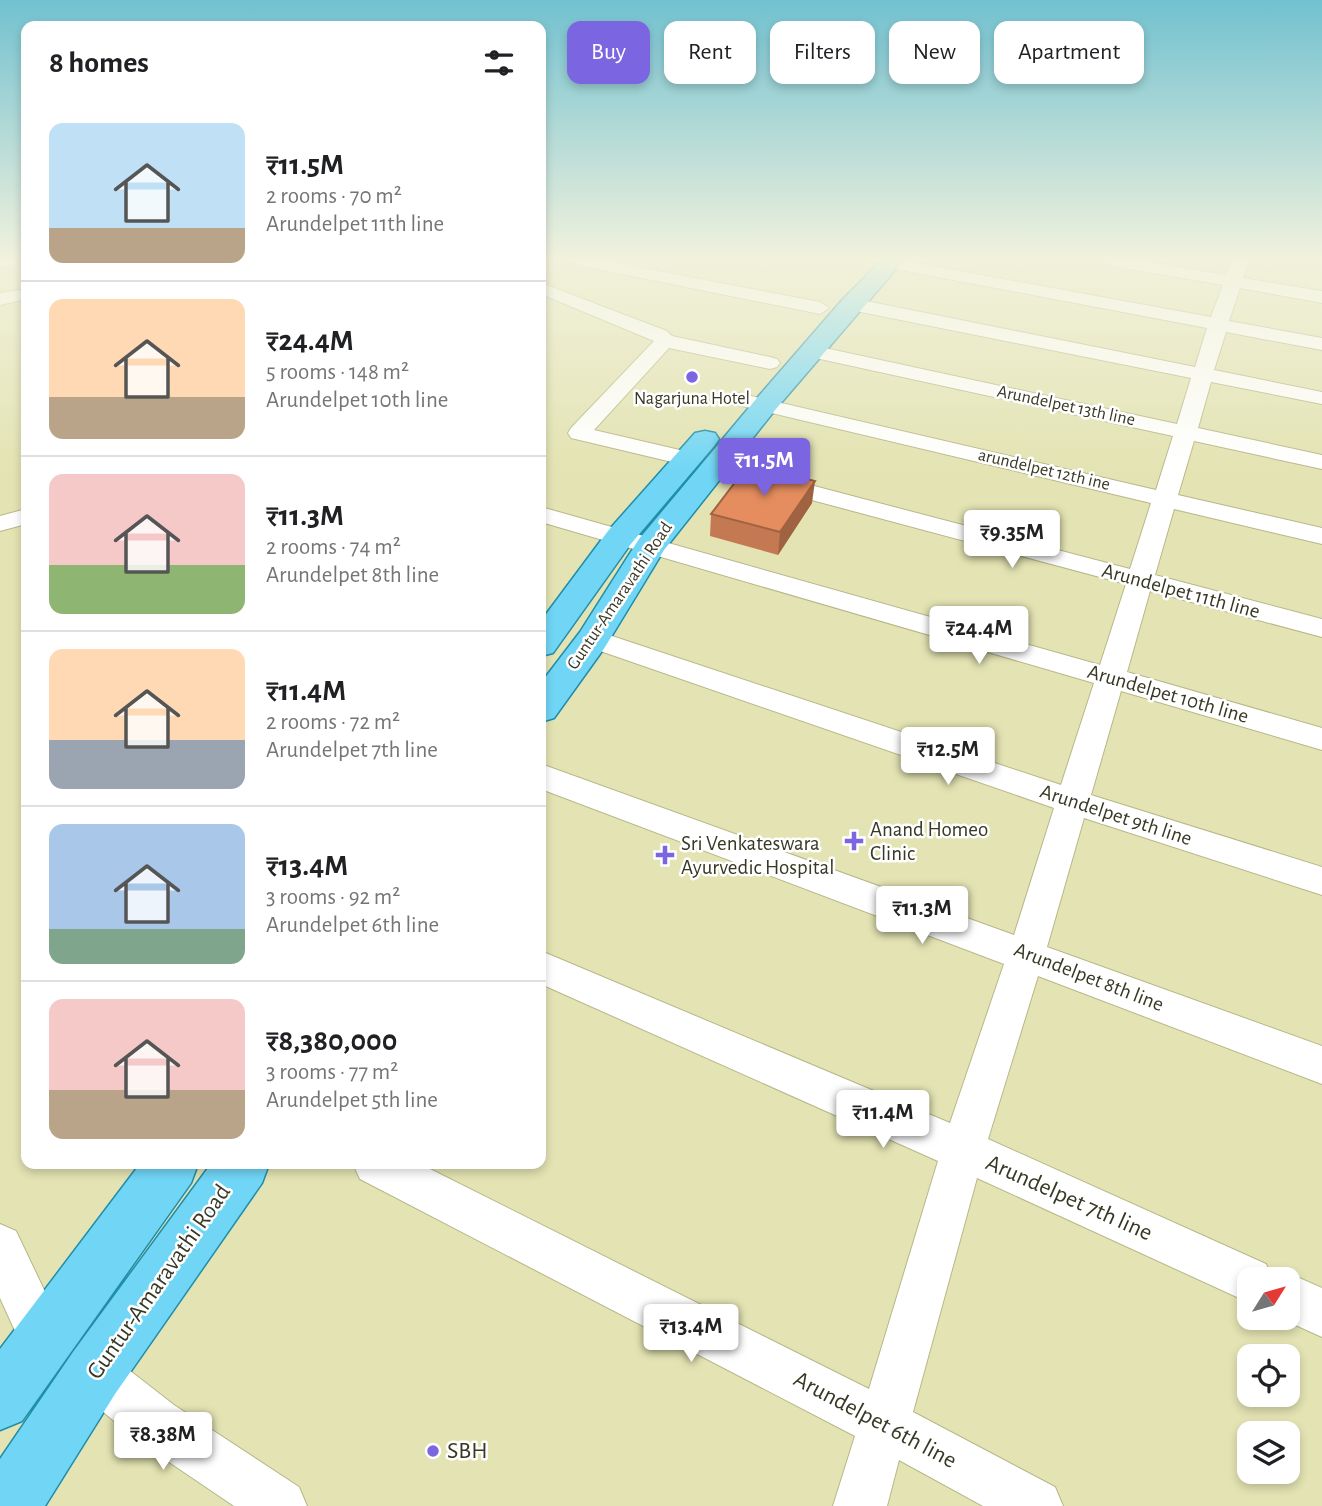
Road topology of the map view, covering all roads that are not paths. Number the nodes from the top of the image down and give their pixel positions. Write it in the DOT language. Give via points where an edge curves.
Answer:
graph roads {
  1 [pos="651,331"];
  2 [pos="799,331"];
  3 [pos="828,331"];
  4 [pos="991,331"];
  5 [pos="1216,331"];
  6 [pos="1252,331"];
  7 [pos="665,341"];
  8 [pos="1322,344"];
  9 [pos="811,351"];
  10 [pos="770,363"];
  11 [pos="1204,373"];
  12 [pos="1322,398"];
  13 [pos="752,401"];
  14 [pos="1187,432"];
  15 [pos="1322,461"];
  16 [pos="702,463"];
  17 [pos="1166,499"];
  18 [pos="546,516"];
  19 [pos="21,518"];
  20 [pos="0,524"];
  21 [pos="1322,536"];
  22 [pos="619,538"];
  23 [pos="650,546"];
  24 [pos="1140,580"];
  25 [pos="1322,628"];
  26 [pos="546,638"];
  27 [pos="593,639"];
  28 [pos="1111,677"];
  29 [pos="546,702"];
  30 [pos="1322,739"];
  31 [pos="546,778"];
  32 [pos="1073,802"];
  33 [pos="1322,881"];
  34 [pos="1026,954"];
  35 [pos="546,969"];
  36 [pos="1322,1065"];
  37 [pos="962,1150"];
  38 [pos="168,1169"];
  39 [pos="239,1169"];
  40 [pos="386,1169"];
  41 [pos="0,1247"];
  42 [pos="1237,1274"];
  43 [pos="1300,1303"];
  44 [pos="1322,1313"];
  45 [pos="43,1338"];
  46 [pos="94,1373"];
  47 [pos="0,1399"];
  48 [pos="884,1424"];
  49 [pos="7,1506"];
  50 [pos="280,1506"];
  51 [pos="860,1506"];
  52 [pos="1036,1506"];
  1 -- 7 [label="street"];
  2 -- 10 [label="main road"];
  3 -- 9 [label="main road, Guntur-Amaravathi Road"];
  4 -- 11 [label="street"];
  5 -- 11 [label="street"];
  6 -- 8 [label="street"];
  7 -- 10 [label="street"];
  7 -- 16 [label="street, Arundelpet 11th line" via="579,433"];
  9 -- 13 [label="main road, Guntur-Amaravathi Road"];
  9 -- 14 [label="street, Arundelpet 13th line"];
  10 -- 13 [label="main road"];
  11 -- 12 [label="street"];
  11 -- 14 [label="street"];
  13 -- 16 [label="main road, Guntur-Amaravathi Road"];
  13 -- 17 [label="street, arundelpet 12th ine"];
  14 -- 15 [label="street, Arundelpet 13th line"];
  14 -- 17 [label="street"];
  16 -- 22 [label="main road"];
  16 -- 23 [label="main road, Guntur-Amaravathi Road"];
  16 -- 24 [label="street, Arundelpet 11th line"];
  17 -- 21 [label="street, arundelpet 12th ine"];
  17 -- 24 [label="street"];
  18 -- 22 [label="street, Arundelpet 10th line"];
  19 -- 20 [label="street"];
  22 -- 23 [label="street, Arundelpet 10th line"];
  22 -- 26 [label="main road"];
  23 -- 27 [label="main road, Guntur-Amaravathi Road"];
  23 -- 28 [label="street, Arundelpet 10th line"];
  24 -- 25 [label="street, Arundelpet 11th line"];
  24 -- 28 [label="street"];
  27 -- 29 [label="main road, Guntur-Amaravathi Road"];
  27 -- 32 [label="street, Arundelpet 9th line"];
  28 -- 30 [label="street, Arundelpet 10th line"];
  28 -- 32 [label="street"];
  31 -- 34 [label="street, Arundelpet 8th line"];
  32 -- 33 [label="street, Arundelpet 9th line"];
  32 -- 34 [label="street"];
  34 -- 36 [label="street, Arundelpet 8th line"];
  34 -- 37 [label="street"];
  35 -- 37 [label="street, Arundelpet 7th line"];
  37 -- 42 [label="street, Arundelpet 7th line"];
  37 -- 48 [label="street"];
  38 -- 45 [label="main road"];
  39 -- 46 [label="main road, Guntur-Amaravathi Road"];
  40 -- 48 [label="street, Arundelpet 6th line"];
  41 -- 45 [label="street"];
  43 -- 44 [label="street"];
  45 -- 47 [label="main road"];
  46 -- 49 [label="main road, Guntur-Amaravathi Road"];
  46 -- 50 [label="street" via="156,1423"];
  48 -- 51 [label="street"];
  48 -- 52 [label="street, Arundelpet 6th line"];
}
